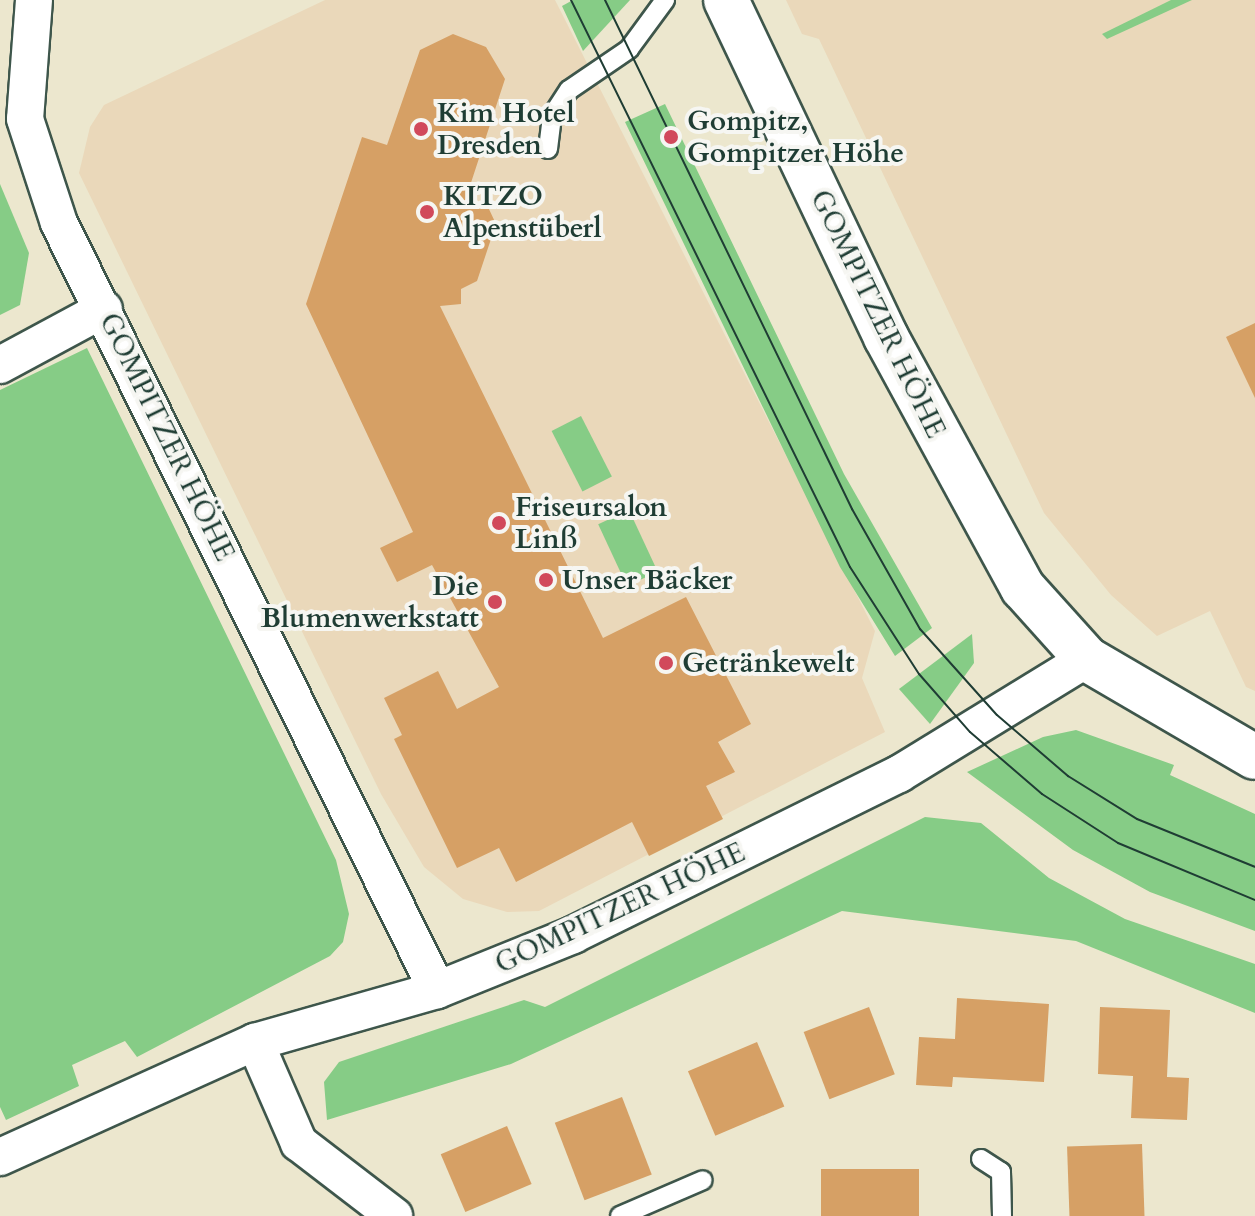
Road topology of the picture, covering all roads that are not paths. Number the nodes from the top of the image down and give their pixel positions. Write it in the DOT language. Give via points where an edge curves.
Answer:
graph roads {
  1 [pos="34,0"];
  2 [pos="665,0"];
  3 [pos="726,0"];
  4 [pos="548,149"];
  5 [pos="104,309"];
  6 [pos="0,365"];
  7 [pos="1087,659"];
  8 [pos="1255,757"];
  9 [pos="437,990"];
  10 [pos="255,1042"];
  11 [pos="0,1157"];
  12 [pos="981,1159"];
  13 [pos="703,1180"];
  14 [pos="394,1216"];
  15 [pos="620,1216"];
  16 [pos="1002,1216"];
  1 -- 5 [label="street, GOMPITZER HÖHE" via="25,119 59,223"];
  2 -- 4 [label="lane" via="629,49 569,90 552,116"];
  3 -- 7 [label="street, GOMPITZER HÖHE" via="882,330 1008,565"];
  5 -- 6 [label="street"];
  5 -- 9 [label="street, GOMPITZER HÖHE"];
  7 -- 8 [label="street"];
  7 -- 9 [label="street, GOMPITZER HÖHE" via="855,797 573,935"];
  9 -- 10 [label="street"];
  10 -- 11 [label="street"];
  10 -- 14 [label="street" via="299,1143"];
  12 -- 16 [label="lane" via="1001,1172"];
  13 -- 15 [label="lane"];
}
